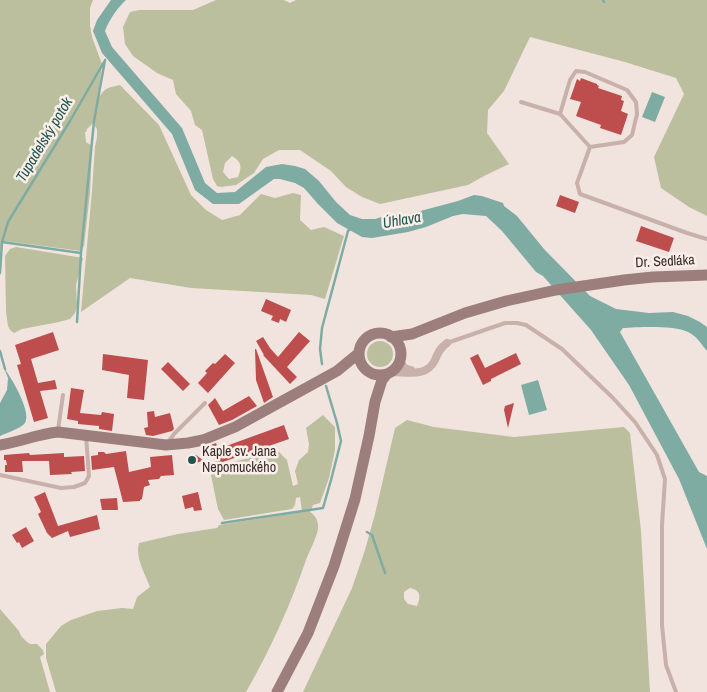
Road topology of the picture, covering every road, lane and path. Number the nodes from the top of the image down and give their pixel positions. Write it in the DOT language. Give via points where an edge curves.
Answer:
graph roads {
  1 [pos="521,102"];
  2 [pos="560,114"];
  3 [pos="590,148"];
  4 [pos="707,239"];
  5 [pos="707,275"];
  6 [pos="412,334"];
  7 [pos="391,337"];
  8 [pos="447,343"];
  9 [pos="359,353"];
  10 [pos="400,355"];
  11 [pos="366,369"];
  12 [pos="337,371"];
  13 [pos="389,373"];
  14 [pos="417,373"];
  15 [pos="63,395"];
  16 [pos="375,402"];
  17 [pos="205,403"];
  18 [pos="58,432"];
  19 [pos="86,435"];
  20 [pos="0,445"];
  21 [pos="166,445"];
  22 [pos="0,475"];
  23 [pos="277,692"];
  24 [pos="676,692"];
  1 -- 2 [label="lane"];
  2 -- 3 [label="lane"];
  2 -- 3 [label="lane" via="576,71 627,90 636,102 632,135 624,142"];
  3 -- 4 [label="lane" via="577,182 580,194"];
  5 -- 6 [label="main road, Dr. Sedláka" via="573,286 465,313"];
  6 -- 7 [label="main road"];
  6 -- 10 [label="main road"];
  7 -- 9 [label="main road" via="382,334 368,337"];
  7 -- 10 [label="main road" via="398,344"];
  8 -- 14 [label="street" via="441,347 429,368"];
  8 -- 24 [label="lane" via="505,323 526,325 562,349 612,396 635,422 657,455 665,479 662,625 666,665"];
  9 -- 11 [label="main road"];
  9 -- 12 [label="main road"];
  10 -- 13 [label="main road" via="395,369"];
  10 -- 14 [label="street" via="404,368"];
  11 -- 12 [label="main road" via="353,366"];
  11 -- 13 [label="main road" via="378,375"];
  11 -- 16 [label="main road" via="373,384"];
  12 -- 21 [label="main road" via="235,427 188,444"];
  13 -- 14 [label="street"];
  13 -- 16 [label="main road"];
  15 -- 18 [label="lane"];
  16 -- 23 [label="main road" via="356,499 334,566 308,633"];
  17 -- 21 [label="lane"];
  18 -- 19 [label="main road"];
  18 -- 20 [label="main road"];
  19 -- 21 [label="main road"];
  19 -- 22 [label="lane" via="89,476 85,483 61,488"];
}
